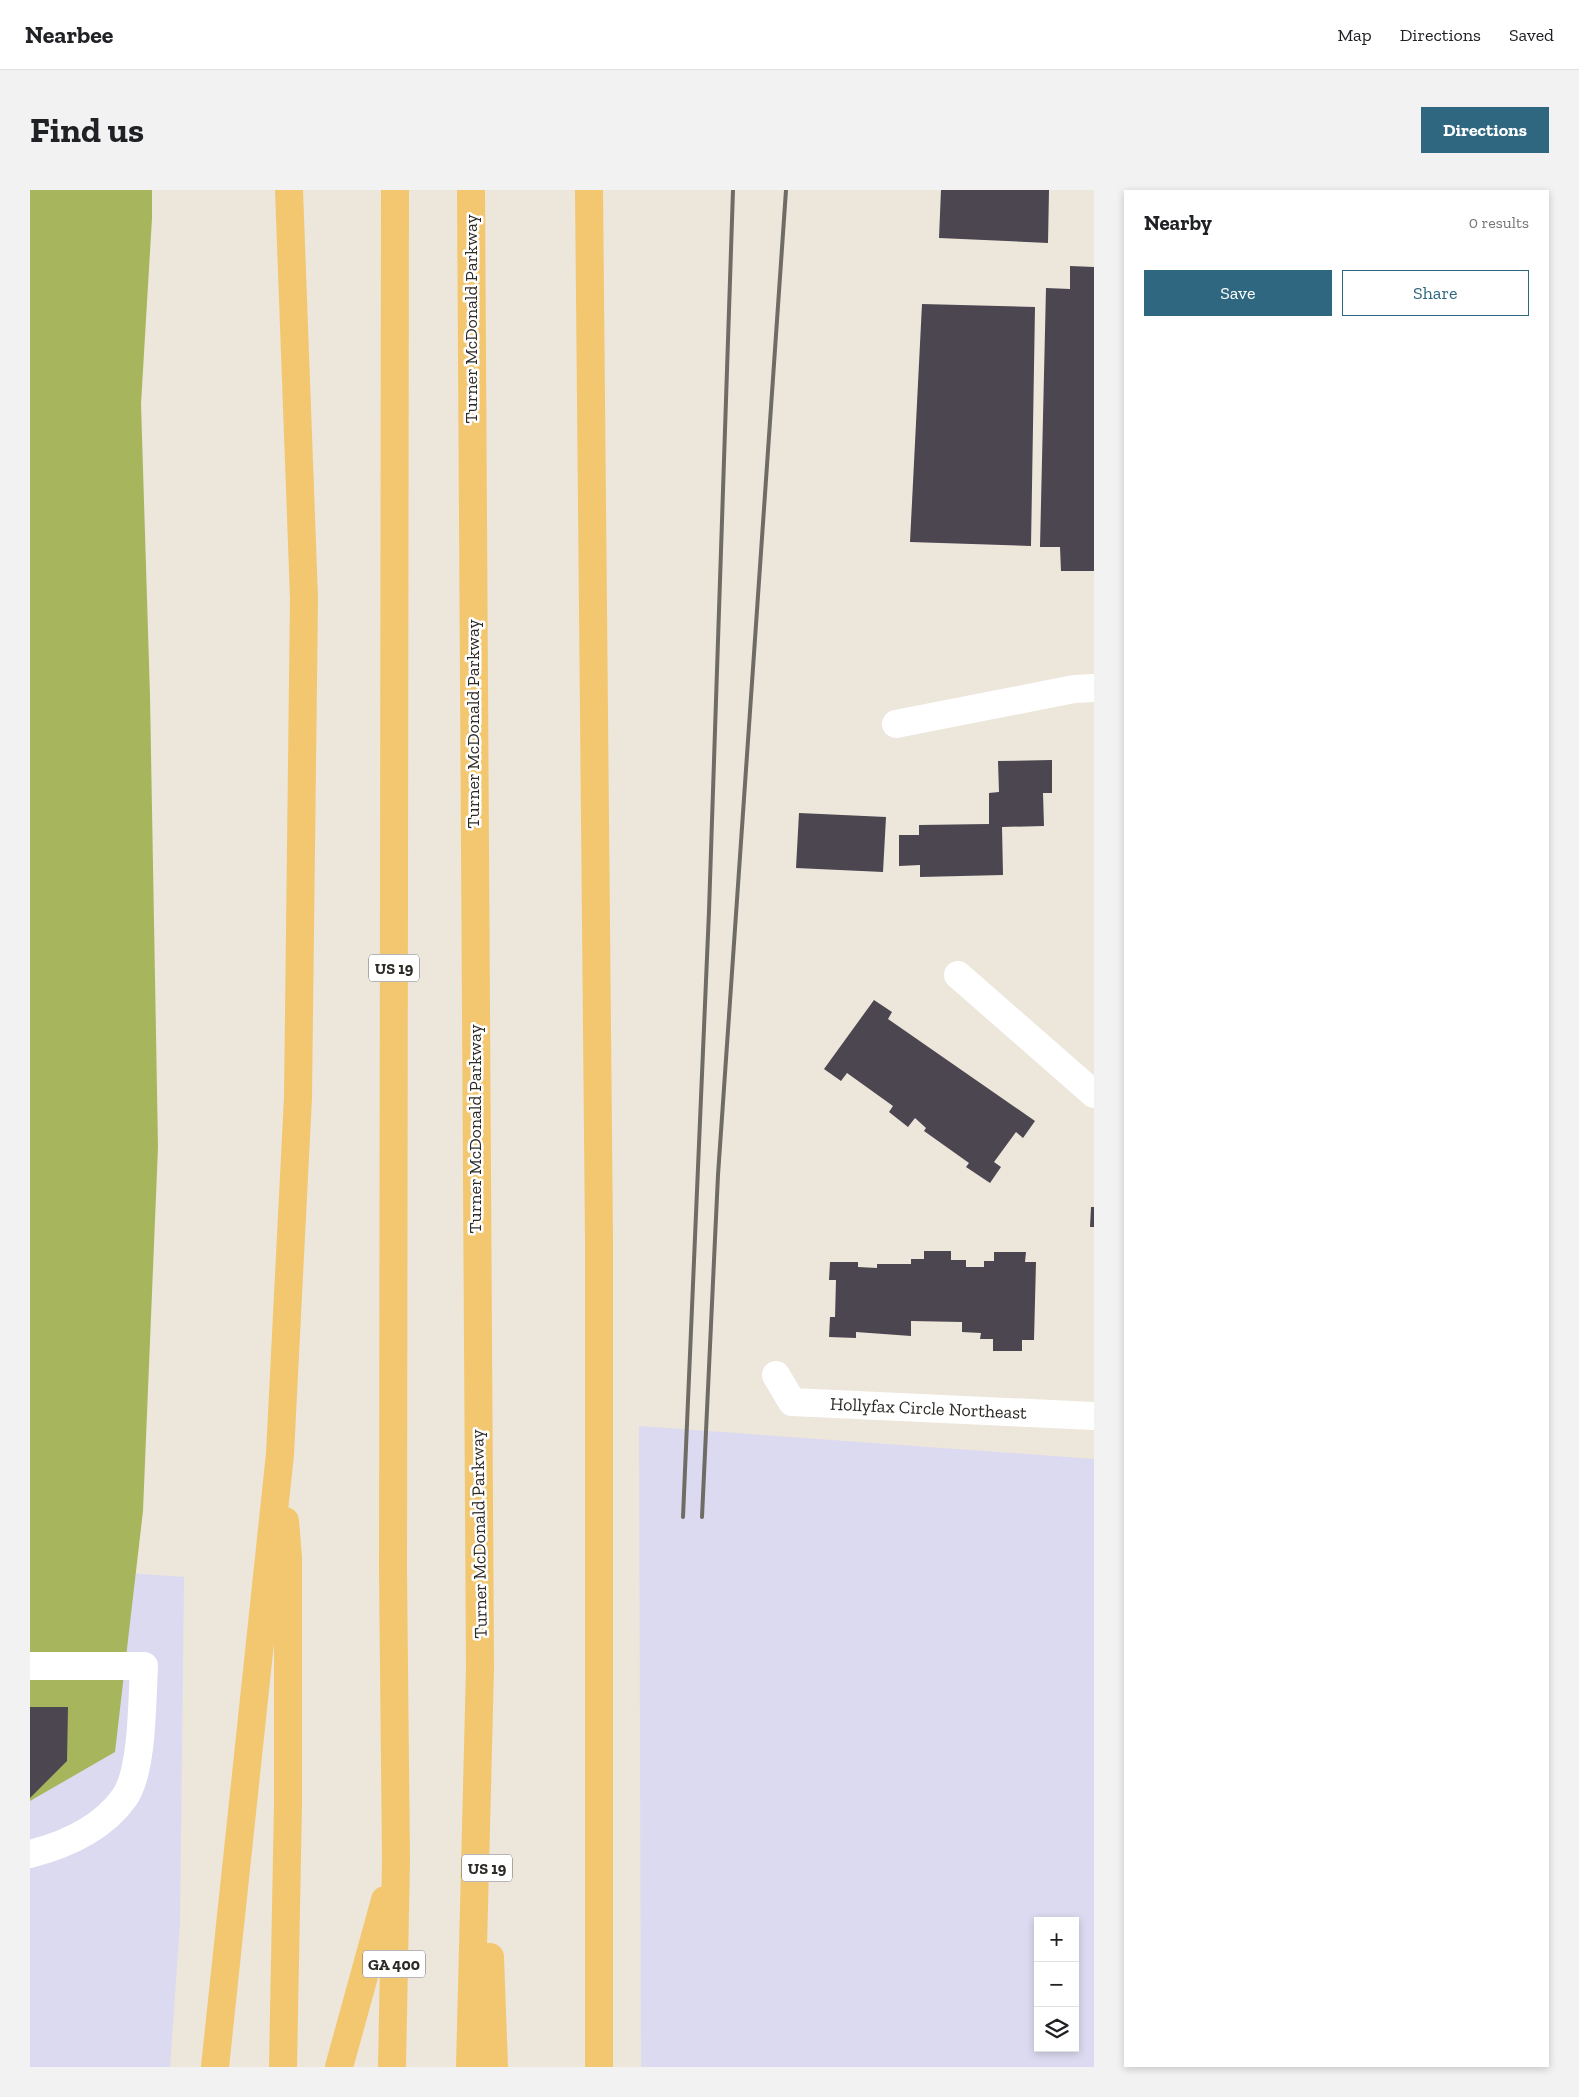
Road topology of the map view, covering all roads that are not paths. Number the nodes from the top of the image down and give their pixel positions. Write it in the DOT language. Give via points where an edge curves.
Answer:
graph roads {
  1 [pos="289,190"];
  2 [pos="395,190"];
  3 [pos="471,190"];
  4 [pos="590,190"];
  5 [pos="1094,688"];
  6 [pos="896,724"];
  7 [pos="958,975"];
  8 [pos="1094,1094"];
  9 [pos="776,1375"];
  10 [pos="1094,1416"];
  11 [pos="280,1454"];
  12 [pos="30,1666"];
  13 [pos="480,1668"];
  14 [pos="30,1854"];
  15 [pos="396,1860"];
  16 [pos="214,2067"];
  17 [pos="283,2067"];
  18 [pos="339,2067"];
  19 [pos="392,2067"];
  20 [pos="470,2067"];
  21 [pos="494,2067"];
  22 [pos="599,2067"];
  1 -- 11 [label="highway" via="304,598 298,1097"];
  2 -- 15 [label="highway, US 19" via="393,1571"];
  3 -- 13 [label="highway, Turner McDonald Parkway / US 19"];
  4 -- 22 [label="highway" via="599,1239"];
  5 -- 6 [label="street" via="1074,689"];
  7 -- 8 [label="street"];
  9 -- 10 [label="street, Hollyfax Circle Northeast" via="792,1402"];
  11 -- 16 [label="highway"];
  11 -- 17 [label="highway" via="288,1558"];
  12 -- 14 [label="street" via="144,1666 136,1767 125,1797 99,1824 56,1847"];
  13 -- 20 [label="highway, Turner McDonald Parkway"];
  13 -- 21 [label="highway, US 19"];
  15 -- 18 [label="highway"];
  15 -- 19 [label="highway, GA 400"];
}
